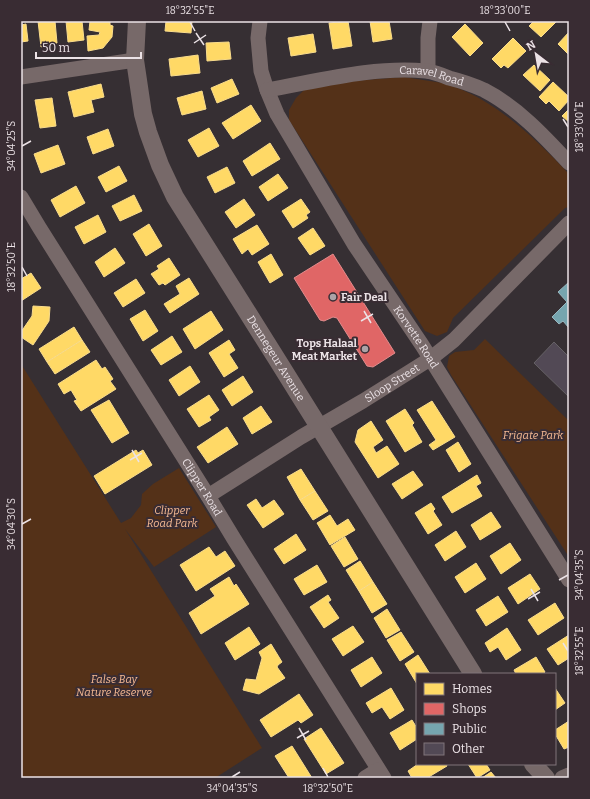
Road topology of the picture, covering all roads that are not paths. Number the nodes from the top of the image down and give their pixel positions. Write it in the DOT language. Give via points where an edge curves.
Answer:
graph roads {
  1 [pos="137,21"];
  2 [pos="260,21"];
  3 [pos="430,21"];
  4 [pos="135,60"];
  5 [pos="428,71"];
  6 [pos="21,77"];
  7 [pos="267,90"];
  8 [pos="569,162"];
  9 [pos="21,197"];
  10 [pos="569,223"];
  11 [pos="430,359"];
  12 [pos="319,426"];
  13 [pos="208,496"];
  14 [pos="569,580"];
  15 [pos="472,673"];
  16 [pos="526,765"];
  17 [pos="534,765"];
  18 [pos="381,774"];
  19 [pos="569,775"];
  20 [pos="365,778"];
  21 [pos="532,778"];
  22 [pos="546,778"];
  23 [pos="562,778"];
  1 -- 4 [label="street, Dennegeur Avenue"];
  2 -- 7 [label="street, Korvette Road" via="258,38 261,71"];
  3 -- 5 [label="street"];
  4 -- 6 [label="street"];
  4 -- 12 [label="street, Dennegeur Avenue" via="143,114 166,180"];
  5 -- 7 [label="street, Caravel Road" via="382,70"];
  5 -- 8 [label="street, Caravel Road" via="468,84 496,98 520,115"];
  7 -- 11 [label="street, Korvette Road" via="278,114 354,244"];
  9 -- 13 [label="street, Clipper Road"];
  10 -- 11 [label="street, Sloop Street" via="454,340"];
  11 -- 12 [label="street, Sloop Street"];
  11 -- 14 [label="street, Korvette Road"];
  12 -- 13 [label="street, Sloop Street"];
  12 -- 15 [label="street, Dennegeur Avenue"];
  13 -- 18 [label="street, Clipper Road"];
  16 -- 21 [label="street"];
  17 -- 22 [label="street"];
  18 -- 20 [label="street"];
  19 -- 23 [label="street"];
}
